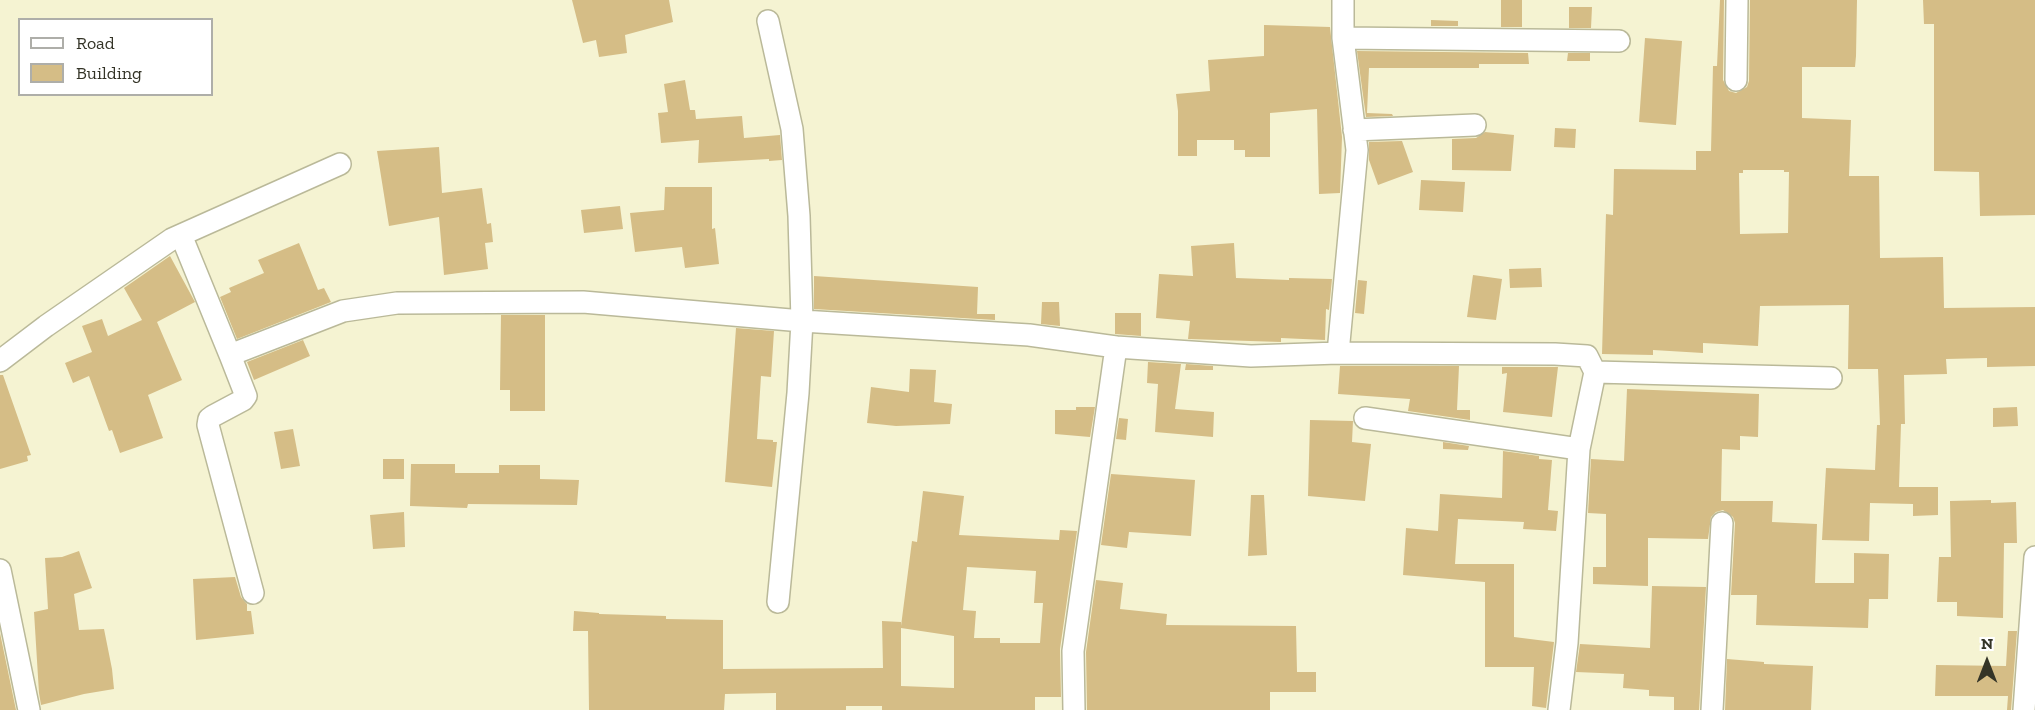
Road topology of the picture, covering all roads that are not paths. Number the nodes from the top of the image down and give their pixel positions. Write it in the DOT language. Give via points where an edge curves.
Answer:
graph roads {
  1 [pos="1343,0"];
  2 [pos="1737,0"];
  3 [pos="768,21"];
  4 [pos="1343,38"];
  5 [pos="1618,41"];
  6 [pos="1736,80"];
  7 [pos="1475,125"];
  8 [pos="1354,130"];
  9 [pos="340,164"];
  10 [pos="181,235"];
  11 [pos="802,321"];
  12 [pos="1116,347"];
  13 [pos="1338,353"];
  14 [pos="230,355"];
  15 [pos="0,361"];
  16 [pos="1595,372"];
  17 [pos="1831,378"];
  18 [pos="1365,418"];
  19 [pos="1579,449"];
  20 [pos="1722,523"];
  21 [pos="2035,557"];
  22 [pos="0,570"];
  23 [pos="253,593"];
  24 [pos="778,602"];
  25 [pos="29,710"];
  26 [pos="1074,710"];
  27 [pos="1559,710"];
  28 [pos="1712,710"];
  29 [pos="2024,710"];
  1 -- 4 [label="street"];
  2 -- 6 [label="street"];
  3 -- 11 [label="street" via="792,129"];
  4 -- 5 [label="street"];
  4 -- 8 [label="street"];
  7 -- 8 [label="street"];
  8 -- 13 [label="street" via="1357,150"];
  9 -- 10 [label="street"];
  10 -- 14 [label="street"];
  10 -- 15 [label="street"];
  11 -- 12 [label="street" via="1029,335"];
  11 -- 14 [label="street" via="583,302 397,303 343,311"];
  11 -- 24 [label="street"];
  12 -- 13 [label="street" via="1251,356"];
  12 -- 26 [label="street" via="1073,651"];
  13 -- 16 [label="street" via="1587,356"];
  14 -- 23 [label="street" via="246,396 208,419 208,425"];
  16 -- 17 [label="street"];
  16 -- 19 [label="street"];
  18 -- 19 [label="street"];
  19 -- 27 [label="street"];
  20 -- 28 [label="street"];
  21 -- 29 [label="street"];
  22 -- 25 [label="street"];
}
